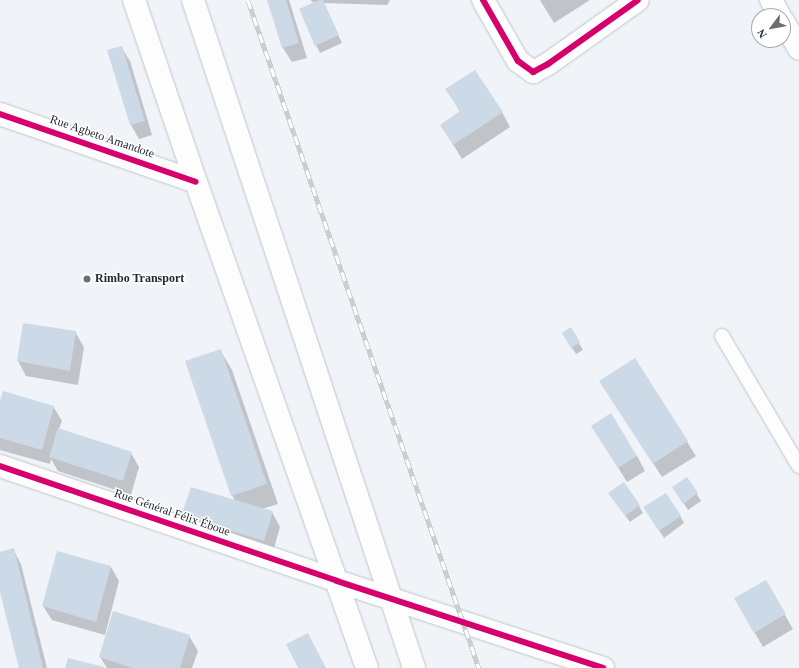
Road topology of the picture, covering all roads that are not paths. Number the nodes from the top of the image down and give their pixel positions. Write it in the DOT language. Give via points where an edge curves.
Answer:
graph roads {
  1 [pos="134,0"];
  2 [pos="193,0"];
  3 [pos="483,0"];
  4 [pos="638,0"];
  5 [pos="791,36"];
  6 [pos="799,49"];
  7 [pos="0,114"];
  8 [pos="196,182"];
  9 [pos="722,336"];
  10 [pos="0,466"];
  11 [pos="799,466"];
  12 [pos="337,581"];
  13 [pos="367,668"];
  14 [pos="414,668"];
  15 [pos="602,668"];
  1 -- 8 [label="main road"];
  2 -- 14 [label="main road"];
  3 -- 4 [label="main road" via="518,61 533,72"];
  5 -- 6 [label="main road"];
  7 -- 8 [label="main road, Rue Agbeto Amandote"];
  8 -- 12 [label="main road"];
  9 -- 11 [label="lane"];
  10 -- 12 [label="main road, Rue Général Félix Éboue"];
  12 -- 13 [label="main road"];
  12 -- 15 [label="main road, Rue Général Félix Éboue"];
}
